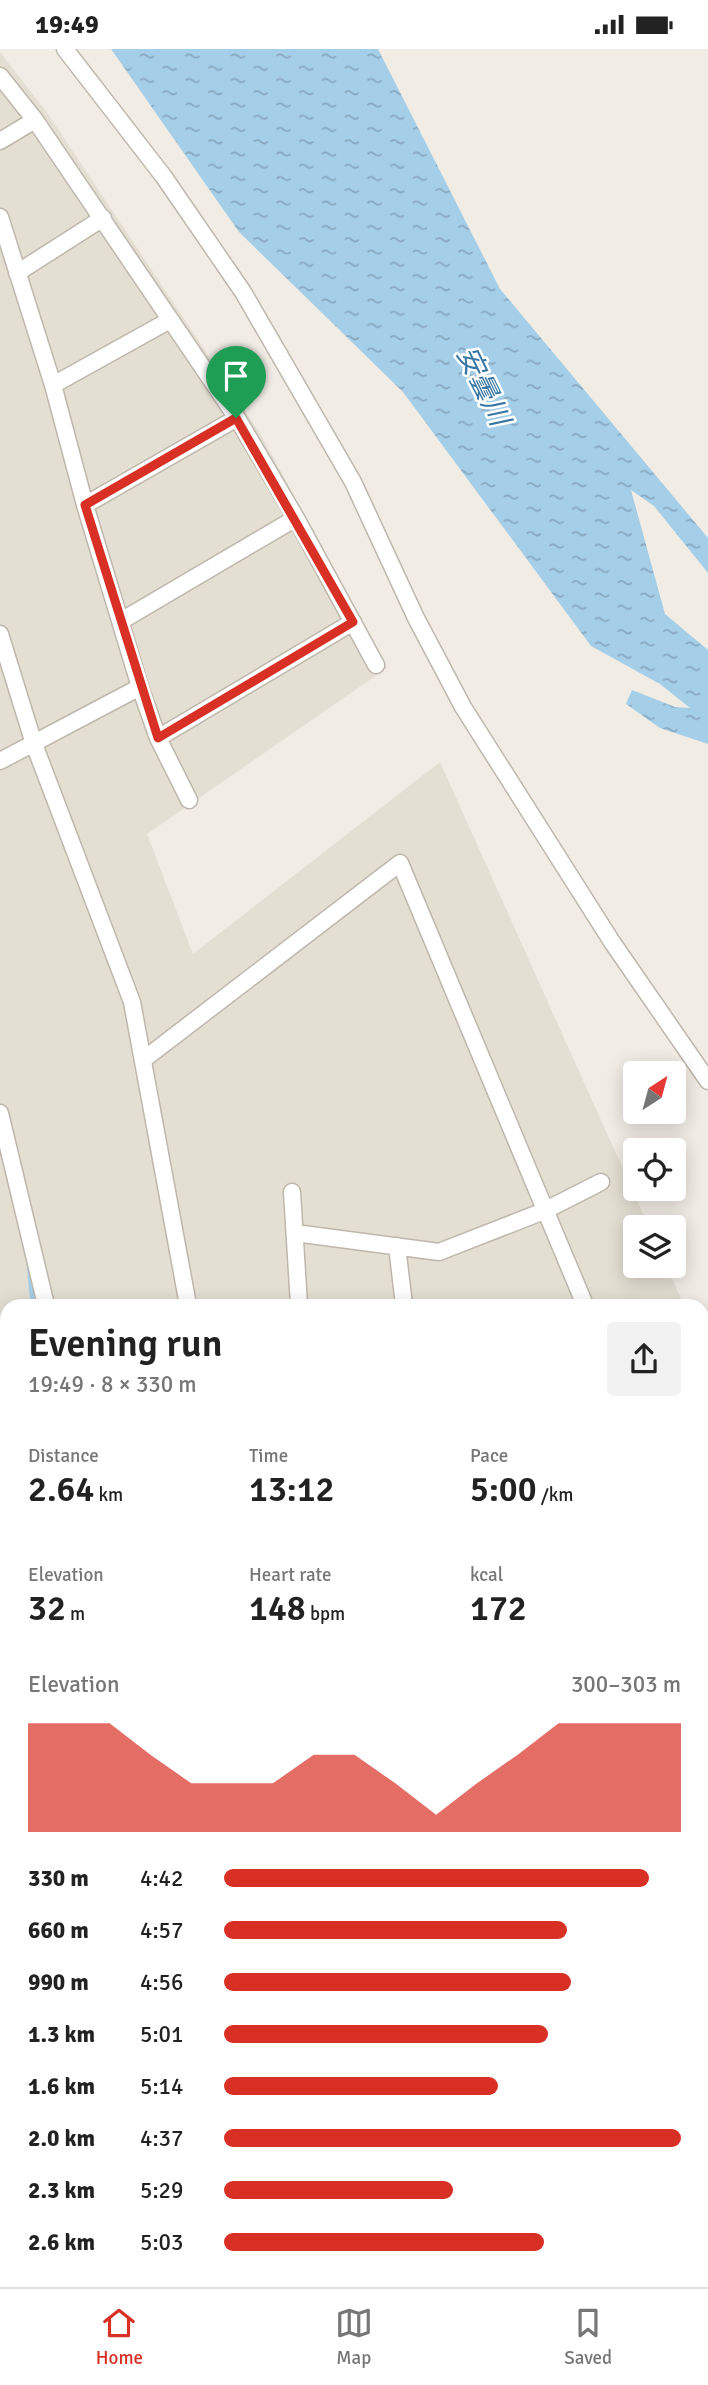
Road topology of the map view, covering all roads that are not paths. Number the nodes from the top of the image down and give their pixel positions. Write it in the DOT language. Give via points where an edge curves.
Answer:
graph roads {
  1 [pos="65,49"];
  2 [pos="0,76"];
  3 [pos="35,120"];
  4 [pos="0,141"];
  5 [pos="0,217"];
  6 [pos="103,218"];
  7 [pos="17,273"];
  8 [pos="170,320"];
  9 [pos="53,385"];
  10 [pos="236,418"];
  11 [pos="85,505"];
  12 [pos="296,518"];
  13 [pos="121,621"];
  14 [pos="353,622"];
  15 [pos="0,634"];
  16 [pos="376,665"];
  17 [pos="140,687"];
  18 [pos="158,738"];
  19 [pos="34,744"];
  20 [pos="0,761"];
  21 [pos="188,800"];
  22 [pos="143,1060"];
  23 [pos="708,1081"];
  24 [pos="0,1113"];
  25 [pos="601,1182"];
  26 [pos="292,1192"];
  27 [pos="544,1211"];
  28 [pos="295,1233"];
  29 [pos="397,1246"];
  30 [pos="45,1299"];
  31 [pos="187,1299"];
  32 [pos="299,1299"];
  33 [pos="403,1299"];
  34 [pos="582,1299"];
  1 -- 23 [label="street" via="164,177 243,292 353,482 463,707 605,931"];
  2 -- 3 [label="street"];
  3 -- 4 [label="street"];
  3 -- 6 [label="street"];
  5 -- 7 [label="street"];
  6 -- 7 [label="street"];
  6 -- 8 [label="street"];
  7 -- 9 [label="street"];
  8 -- 9 [label="street"];
  8 -- 10 [label="street"];
  9 -- 11 [label="street"];
  10 -- 11 [label="street"];
  10 -- 12 [label="street"];
  11 -- 13 [label="street"];
  12 -- 13 [label="street"];
  12 -- 14 [label="street"];
  13 -- 17 [label="street"];
  14 -- 16 [label="street"];
  14 -- 18 [label="street"];
  15 -- 19 [label="street"];
  17 -- 18 [label="street"];
  17 -- 19 [label="street"];
  18 -- 21 [label="street"];
  19 -- 20 [label="street"];
  19 -- 22 [label="street" via="132,1002"];
  22 -- 27 [label="street" via="400,863"];
  22 -- 31 [label="street"];
  24 -- 30 [label="street"];
  25 -- 27 [label="street"];
  26 -- 28 [label="street"];
  27 -- 29 [label="street" via="439,1252"];
  27 -- 34 [label="street"];
  28 -- 29 [label="street"];
  28 -- 32 [label="street"];
  29 -- 33 [label="street"];
}
